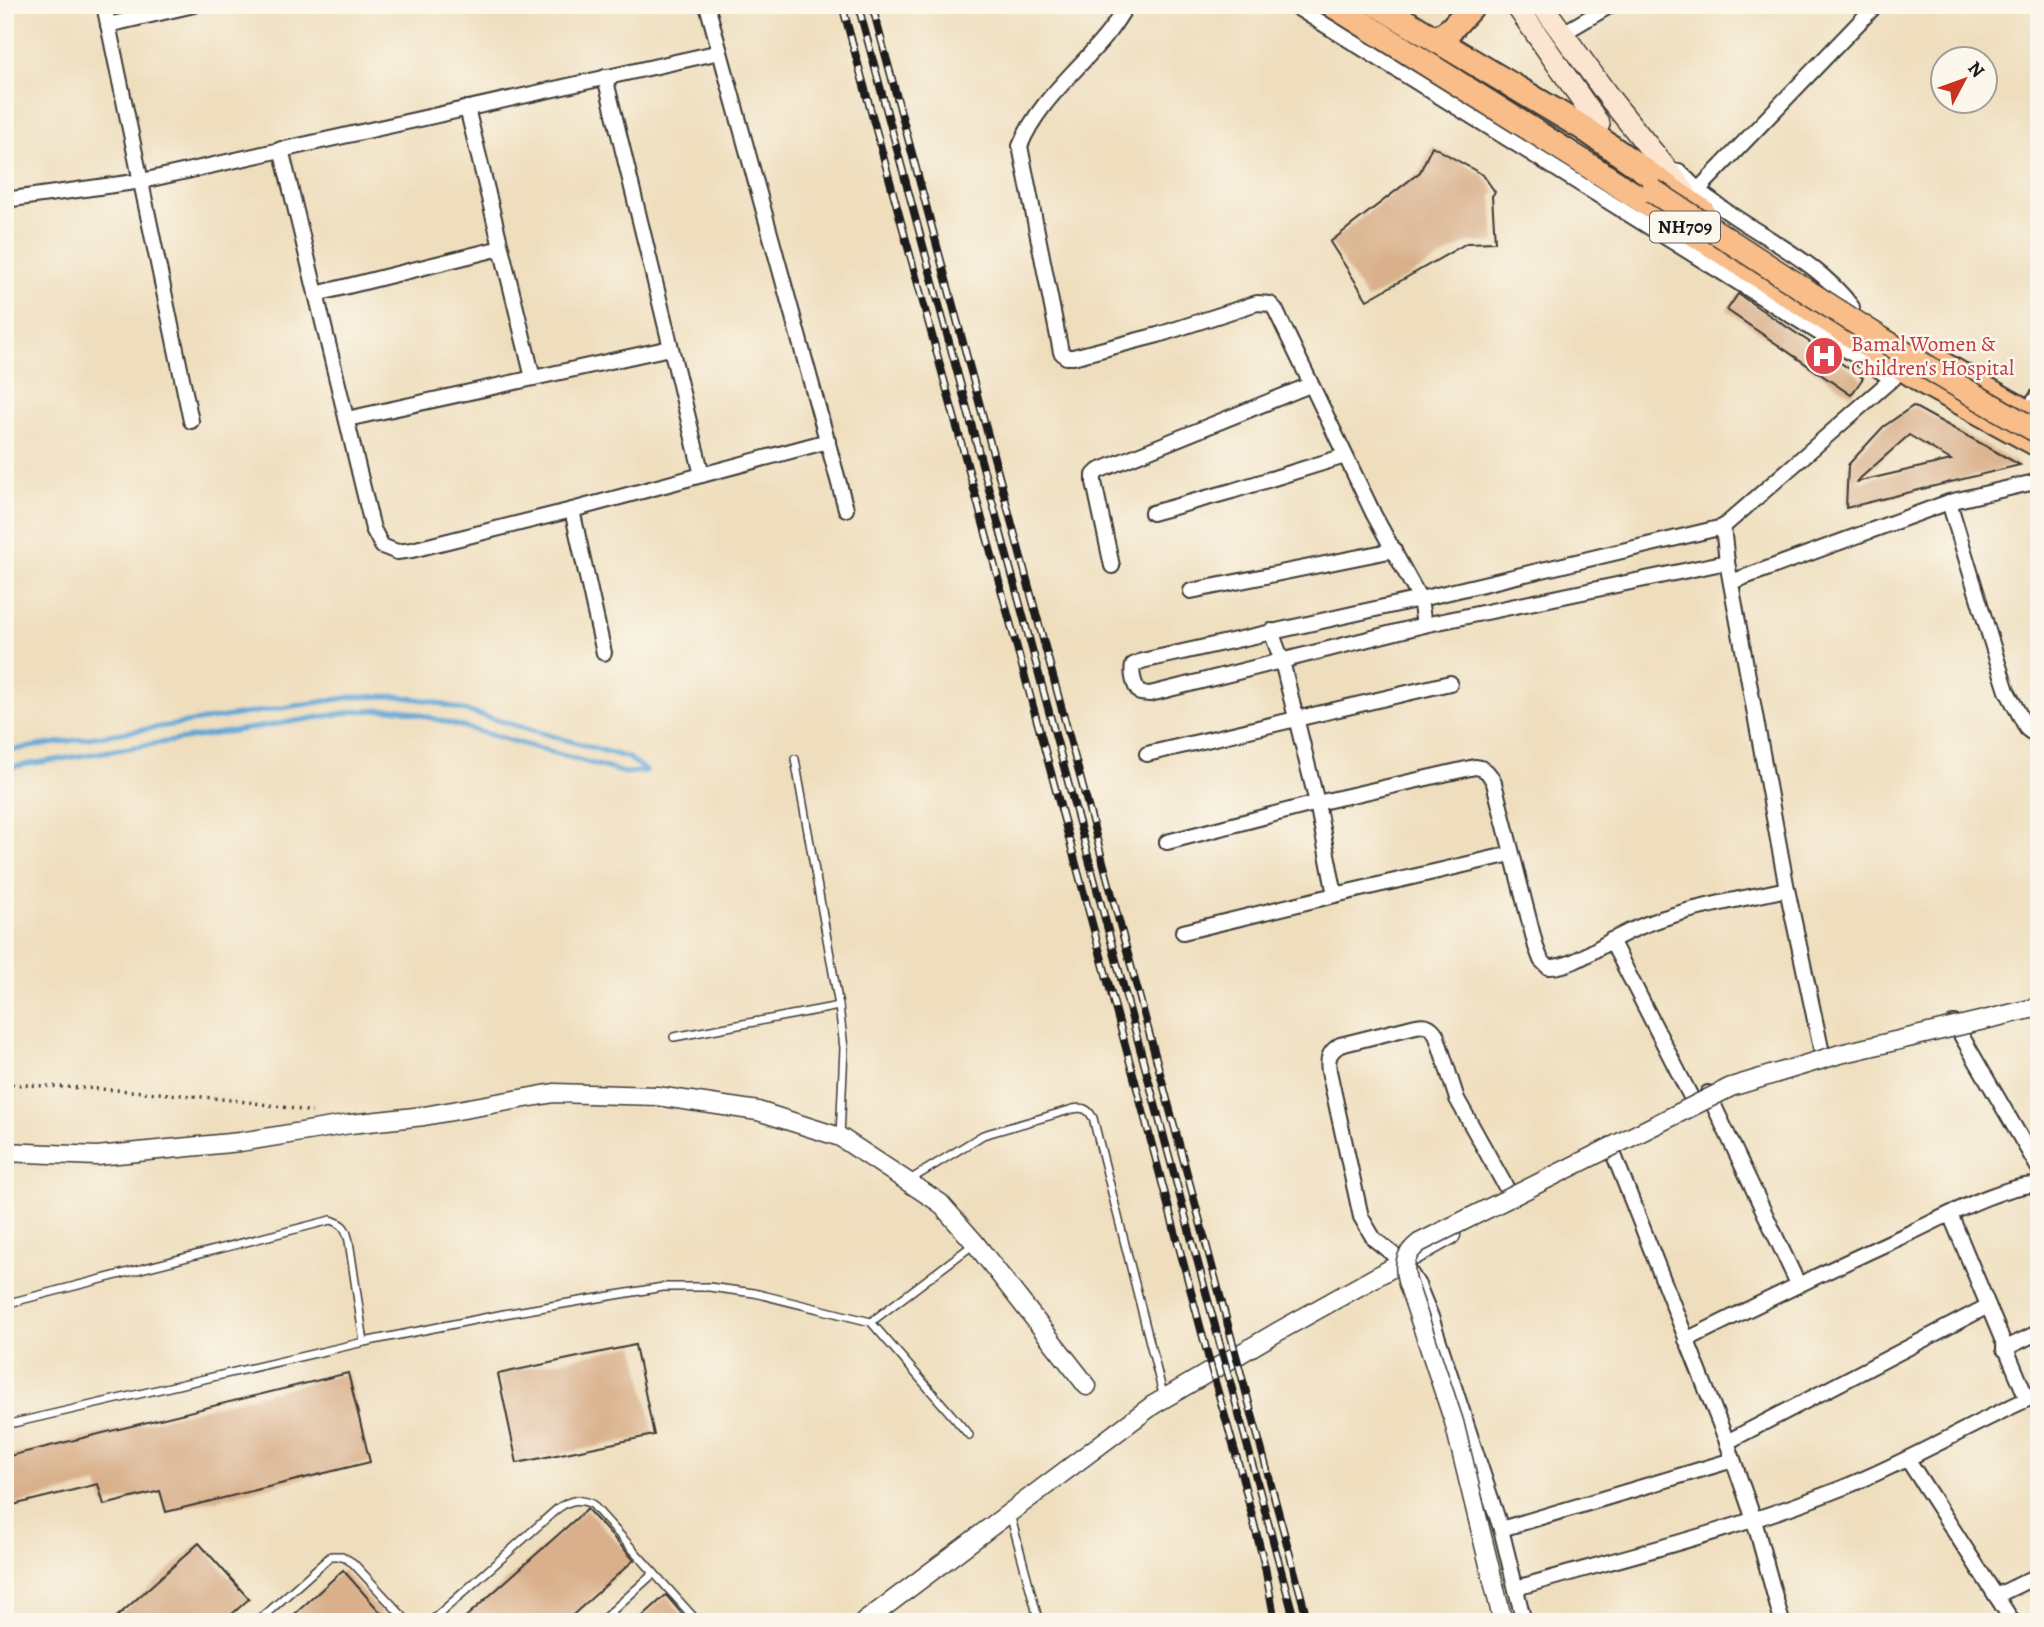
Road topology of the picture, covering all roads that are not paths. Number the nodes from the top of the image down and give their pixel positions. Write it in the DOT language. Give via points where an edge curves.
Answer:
graph roads {
  1 [pos="104,5"];
  2 [pos="194,5"];
  3 [pos="707,5"];
  4 [pos="1127,5"];
  5 [pos="1293,5"];
  6 [pos="1334,5"];
  7 [pos="1378,5"];
  8 [pos="1473,5"];
  9 [pos="1516,5"];
  10 [pos="1542,5"];
  11 [pos="1554,5"];
  12 [pos="1611,5"];
  13 [pos="1876,5"];
  14 [pos="108,25"];
  15 [pos="1570,29"];
  16 [pos="1436,40"];
  17 [pos="720,52"];
  18 [pos="605,77"];
  19 [pos="1611,100"];
  20 [pos="467,108"];
  21 [pos="1596,130"];
  22 [pos="281,149"];
  23 [pos="1580,160"];
  24 [pos="142,181"];
  25 [pos="1653,191"];
  26 [pos="5,200"];
  27 [pos="1699,200"];
  28 [pos="501,248"];
  29 [pos="316,294"];
  30 [pos="670,348"];
  31 [pos="1921,352"];
  32 [pos="1898,374"];
  33 [pos="533,378"];
  34 [pos="1310,385"];
  35 [pos="2036,414"];
  36 [pos="347,419"];
  37 [pos="191,421"];
  38 [pos="828,441"];
  39 [pos="2039,445"];
  40 [pos="1345,456"];
  41 [pos="702,475"];
  42 [pos="2039,481"];
  43 [pos="1949,502"];
  44 [pos="846,509"];
  45 [pos="572,510"];
  46 [pos="1152,513"];
  47 [pos="1723,527"];
  48 [pos="1394,550"];
  49 [pos="1727,562"];
  50 [pos="1112,566"];
  51 [pos="1731,582"];
  52 [pos="1191,591"];
  53 [pos="1420,599"];
  54 [pos="1424,625"];
  55 [pos="1271,631"];
  56 [pos="604,653"];
  57 [pos="1282,661"];
  58 [pos="1450,683"];
  59 [pos="1295,719"];
  60 [pos="2039,730"];
  61 [pos="1147,754"];
  62 [pos="795,759"];
  63 [pos="1317,803"];
  64 [pos="1167,842"];
  65 [pos="1511,854"];
  66 [pos="1787,889"];
  67 [pos="1335,895"];
  68 [pos="1182,932"];
  69 [pos="1611,940"];
  70 [pos="2039,1005"];
  71 [pos="839,1006"];
  72 [pos="1954,1023"];
  73 [pos="674,1037"];
  74 [pos="1822,1053"];
  75 [pos="1700,1097"];
  76 [pos="840,1137"];
  77 [pos="1610,1145"];
  78 [pos="5,1152"];
  79 [pos="2039,1169"];
  80 [pos="908,1181"];
  81 [pos="2039,1185"];
  82 [pos="1512,1198"];
  83 [pos="1950,1214"];
  84 [pos="975,1243"];
  85 [pos="1404,1263"];
  86 [pos="1798,1284"];
  87 [pos="5,1304"];
  88 [pos="1988,1306"];
  89 [pos="871,1322"];
  90 [pos="2039,1332"];
  91 [pos="1686,1340"];
  92 [pos="364,1342"];
  93 [pos="2004,1349"];
  94 [pos="1087,1386"];
  95 [pos="2033,1396"];
  96 [pos="1164,1399"];
  97 [pos="5,1425"];
  98 [pos="968,1435"];
  99 [pos="1727,1442"];
  100 [pos="1733,1460"];
  101 [pos="1909,1460"];
  102 [pos="1009,1514"];
  103 [pos="1754,1520"];
  104 [pos="1501,1529"];
  105 [pos="654,1573"];
  106 [pos="2039,1575"];
  107 [pos="1516,1588"];
  108 [pos="1996,1596"];
  109 [pos="257,1622"];
  110 [pos="408,1622"];
  111 [pos="430,1622"];
  112 [pos="600,1622"];
  113 [pos="698,1622"];
  114 [pos="864,1622"];
  115 [pos="1039,1622"];
  116 [pos="1503,1622"];
  117 [pos="1524,1622"];
  118 [pos="1782,1622"];
  119 [pos="2013,1622"];
  1 -- 14 [label="street"];
  2 -- 14 [label="street"];
  3 -- 17 [label="street"];
  4 -- 34 [label="street" via="1038,113 1020,146 1061,352 1073,357 1264,302 1275,309"];
  5 -- 32 [label="street"];
  6 -- 23 [label="highway, NH709"];
  7 -- 16 [label="highway, NH709"];
  8 -- 16 [label="highway"];
  9 -- 21 [label="main road"];
  10 -- 19 [label="main road"];
  11 -- 15 [label="street"];
  12 -- 15 [label="street"];
  13 -- 27 [label="street"];
  14 -- 24 [label="street"];
  15 -- 27 [label="street"];
  16 -- 21 [label="highway, NH709"];
  17 -- 18 [label="street"];
  17 -- 38 [label="street"];
  18 -- 20 [label="street"];
  18 -- 30 [label="street"];
  19 -- 21 [label="main road"];
  19 -- 27 [label="main road" via="1658,162"];
  20 -- 22 [label="street"];
  20 -- 28 [label="street"];
  21 -- 23 [label="main road"];
  21 -- 27 [label="highway, NH709"];
  22 -- 24 [label="street"];
  22 -- 29 [label="street"];
  23 -- 32 [label="highway, NH709"];
  24 -- 26 [label="street"];
  24 -- 37 [label="street"];
  25 -- 35 [label="main road, bridge" via="1993,407"];
  27 -- 31 [label="highway, NH709"];
  28 -- 29 [label="street"];
  28 -- 33 [label="street"];
  29 -- 36 [label="street"];
  30 -- 33 [label="street"];
  30 -- 41 [label="street"];
  31 -- 32 [label="street"];
  31 -- 35 [label="highway, NH709"];
  32 -- 39 [label="highway, NH709"];
  32 -- 47 [label="street"];
  33 -- 36 [label="street"];
  34 -- 40 [label="street"];
  34 -- 50 [label="street" via="1098,471 1094,482"];
  36 -- 45 [label="street" via="373,529 382,546 397,552 412,550"];
  38 -- 41 [label="street"];
  38 -- 44 [label="street"];
  40 -- 46 [label="street"];
  40 -- 48 [label="street"];
  41 -- 45 [label="street"];
  42 -- 43 [label="street"];
  43 -- 51 [label="street"];
  43 -- 60 [label="street" via="2007,691 2027,729"];
  45 -- 56 [label="street"];
  47 -- 49 [label="street"];
  47 -- 53 [label="street"];
  48 -- 52 [label="street"];
  48 -- 53 [label="street"];
  49 -- 51 [label="street"];
  49 -- 54 [label="street"];
  51 -- 66 [label="street"];
  53 -- 54 [label="street"];
  53 -- 55 [label="street"];
  54 -- 57 [label="street"];
  55 -- 57 [label="street"];
  55 -- 57 [label="street" via="1136,663 1132,671 1137,690 1150,694"];
  57 -- 59 [label="street"];
  58 -- 59 [label="street"];
  59 -- 61 [label="street"];
  59 -- 63 [label="street"];
  62 -- 71 [label="lane"];
  63 -- 64 [label="street"];
  63 -- 65 [label="street" via="1483,768 1494,783"];
  63 -- 67 [label="street"];
  65 -- 67 [label="street"];
  65 -- 69 [label="street" via="1536,947 1548,967 1571,962"];
  66 -- 69 [label="street" via="1666,918"];
  66 -- 74 [label="street"];
  67 -- 68 [label="street"];
  69 -- 75 [label="street"];
  70 -- 72 [label="street"];
  70 -- 116 [label="street, bridge" via="1840,1054 1731,1087 1412,1249 1406,1274 1457,1431"];
  71 -- 73 [label="lane"];
  71 -- 76 [label="lane" via="844,1048"];
  72 -- 74 [label="street"];
  72 -- 79 [label="street"];
  74 -- 75 [label="street"];
  75 -- 77 [label="street"];
  75 -- 86 [label="street"];
  76 -- 78 [label="street" via="758,1111 657,1096 554,1093 240,1142 97,1156"];
  76 -- 80 [label="street"];
  77 -- 82 [label="street"];
  77 -- 91 [label="street"];
  80 -- 84 [label="street" via="940,1203"];
  80 -- 96 [label="lane" via="983,1135 1073,1109 1088,1110"];
  81 -- 83 [label="street" via="2011,1189"];
  82 -- 85 [label="street"];
  82 -- 85 [label="street" via="1457,1099 1432,1027 1424,1024 1340,1045 1331,1051 1329,1071 1361,1217 1374,1239"];
  83 -- 86 [label="street"];
  83 -- 88 [label="street"];
  84 -- 89 [label="lane"];
  84 -- 94 [label="street"];
  85 -- 96 [label="street"];
  85 -- 104 [label="street" via="1431,1317"];
  86 -- 91 [label="street"];
  87 -- 92 [label="lane" via="331,1220 346,1229"];
  88 -- 93 [label="street"];
  88 -- 99 [label="street"];
  89 -- 92 [label="lane" via="754,1293 663,1287"];
  89 -- 98 [label="lane"];
  90 -- 93 [label="street"];
  91 -- 99 [label="street"];
  92 -- 97 [label="lane"];
  93 -- 95 [label="street"];
  95 -- 101 [label="street"];
  96 -- 102 [label="street"];
  99 -- 100 [label="street"];
  100 -- 103 [label="street"];
  100 -- 104 [label="street"];
  101 -- 103 [label="street"];
  101 -- 108 [label="street"];
  102 -- 114 [label="street"];
  102 -- 115 [label="lane"];
  103 -- 107 [label="street"];
  103 -- 118 [label="street"];
  104 -- 107 [label="street"];
  105 -- 111 [label="lane" via="592,1504 568,1501"];
  105 -- 112 [label="lane"];
  105 -- 113 [label="lane"];
  106 -- 108 [label="street"];
  107 -- 117 [label="street"];
  108 -- 119 [label="street"];
  109 -- 110 [label="lane" via="331,1556 342,1556"];
}
